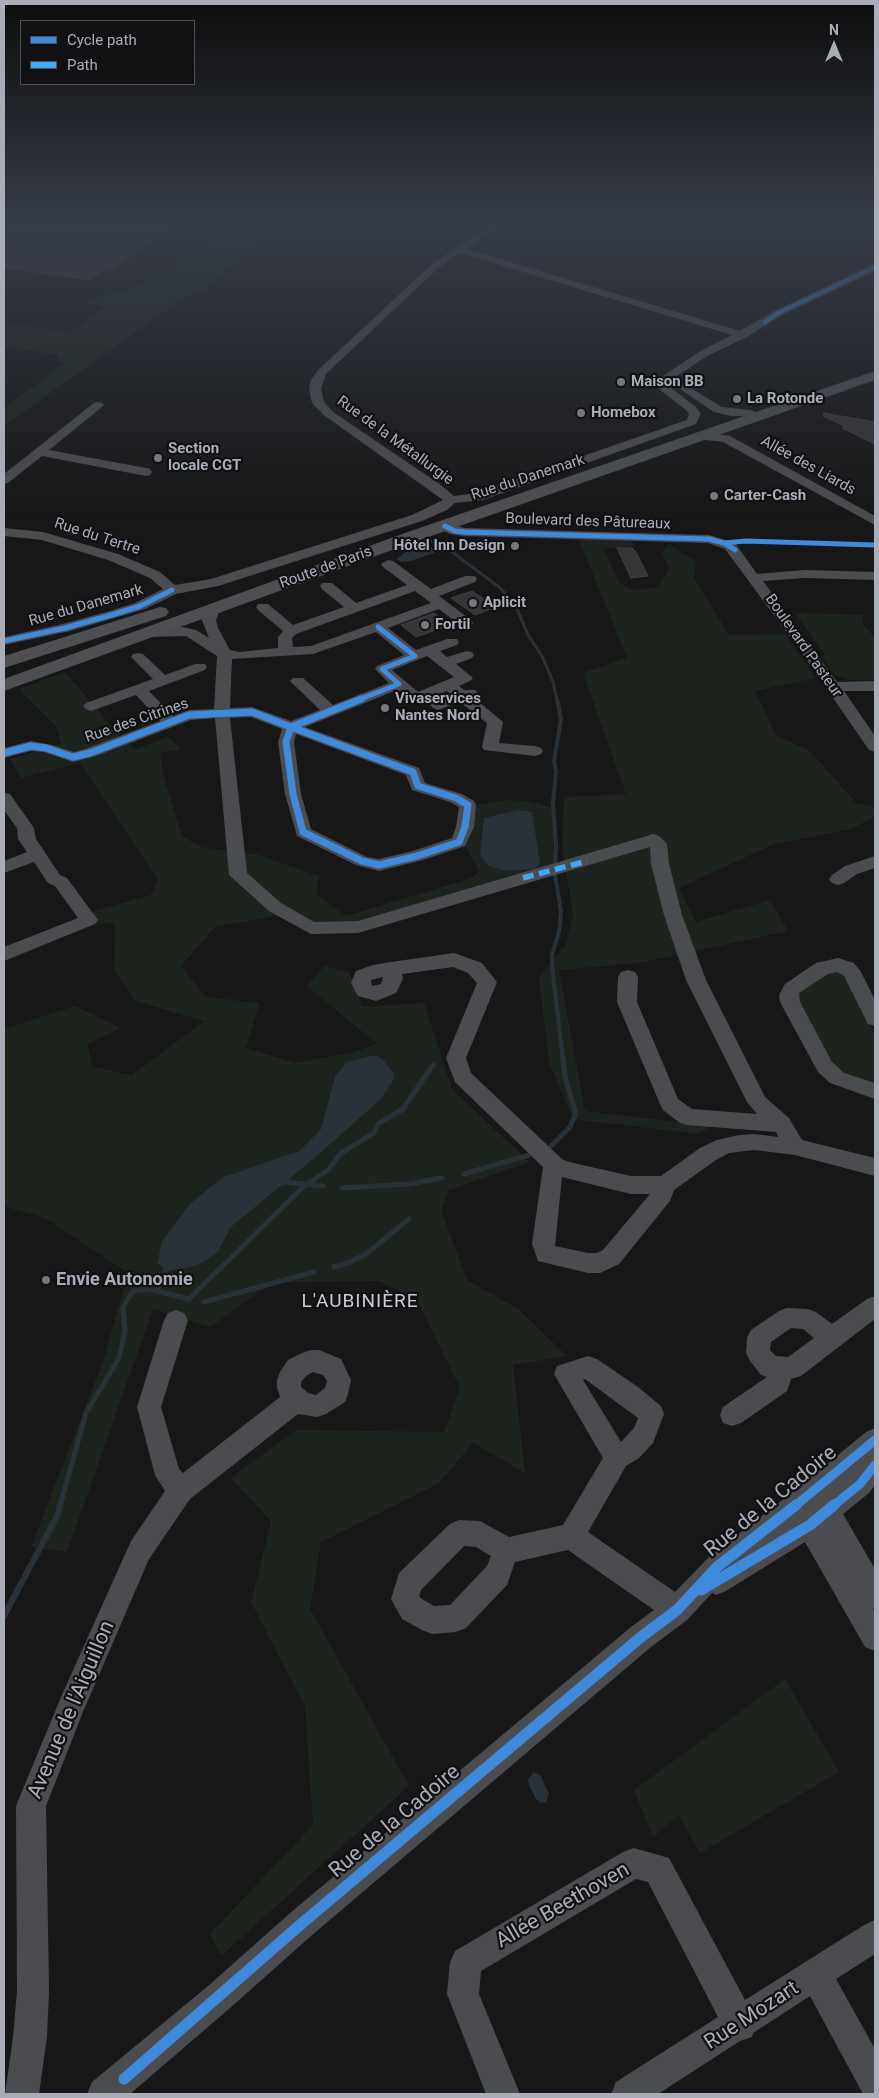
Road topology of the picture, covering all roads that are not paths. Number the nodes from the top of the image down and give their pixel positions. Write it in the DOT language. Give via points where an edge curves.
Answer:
graph roads {
  1 [pos="377,320"];
  2 [pos="695,320"];
  3 [pos="766,320"];
  4 [pos="742,334"];
  5 [pos="875,370"];
  6 [pos="875,375"];
  7 [pos="684,387"];
  8 [pos="98,405"];
  9 [pos="712,407"];
  10 [pos="751,413"];
  11 [pos="695,414"];
  12 [pos="725,433"];
  13 [pos="40,452"];
  14 [pos="146,472"];
  15 [pos="4,480"];
  16 [pos="451,500"];
  17 [pos="875,521"];
  18 [pos="445,526"];
  19 [pos="4,532"];
  20 [pos="4,542"];
  21 [pos="730,546"];
  22 [pos="94,552"];
  23 [pos="388,564"];
  24 [pos="875,576"];
  25 [pos="755,578"];
  26 [pos="470,580"];
  27 [pos="327,586"];
  28 [pos="416,586"];
  29 [pos="172,590"];
  30 [pos="429,595"];
  31 [pos="384,597"];
  32 [pos="441,604"];
  33 [pos="263,608"];
  34 [pos="354,608"];
  35 [pos="213,610"];
  36 [pos="407,616"];
  37 [pos="325,619"];
  38 [pos="466,623"];
  39 [pos="378,627"];
  40 [pos="290,631"];
  41 [pos="148,633"];
  42 [pos="348,638"];
  43 [pos="4,641"];
  44 [pos="452,642"];
  45 [pos="430,651"];
  46 [pos="286,652"];
  47 [pos="225,654"];
  48 [pos="467,655"];
  49 [pos="415,656"];
  50 [pos="138,657"];
  51 [pos="4,662"];
  52 [pos="446,663"];
  53 [pos="200,667"];
  54 [pos="163,681"];
  55 [pos="298,681"];
  56 [pos="399,684"];
  57 [pos="4,685"];
  58 [pos="449,685"];
  59 [pos="875,686"];
  60 [pos="833,687"];
  61 [pos="139,689"];
  62 [pos="466,694"];
  63 [pos="438,705"];
  64 [pos="91,706"];
  65 [pos="330,711"];
  66 [pos="222,712"];
  67 [pos="170,722"];
  68 [pos="291,727"];
  69 [pos="875,747"];
  70 [pos="535,751"];
  71 [pos="4,754"];
  72 [pos="4,798"];
  73 [pos="37,854"];
  74 [pos="875,862"];
  75 [pos="4,867"];
  76 [pos="838,880"];
  77 [pos="4,954"];
  78 [pos="391,969"];
  79 [pos="628,977"];
  80 [pos="875,1019"];
  81 [pos="875,1091"];
  82 [pos="782,1124"];
  83 [pos="795,1147"];
  84 [pos="554,1165"];
  85 [pos="875,1167"];
  86 [pos="664,1185"];
  87 [pos="875,1306"];
  88 [pos="176,1320"];
  89 [pos="831,1338"];
  90 [pos="780,1368"];
  91 [pos="296,1400"];
  92 [pos="732,1415"];
  93 [pos="875,1440"];
  94 [pos="617,1458"];
  95 [pos="875,1465"];
  96 [pos="181,1490"];
  97 [pos="812,1508"];
  98 [pos="571,1536"];
  99 [pos="506,1551"];
  100 [pos="685,1602"];
  101 [pos="870,1604"];
  102 [pos="875,1637"];
  103 [pos="875,1936"];
  104 [pos="816,1975"];
  105 [pos="740,2025"];
  106 [pos="875,2082"];
  107 [pos="22,2094"];
  108 [pos="104,2094"];
  109 [pos="503,2094"];
  110 [pos="628,2094"];
  1 -- 16 [label="street, Rue de la Métallurgie" via="323,370 315,389 318,403"];
  2 -- 4 [label="street"];
  3 -- 4 [label="street"];
  4 -- 11 [label="street" via="703,354 664,381 665,389"];
  5 -- 10 [label="main road, Route de Paris"];
  6 -- 12 [label="main road, Route de Paris"];
  7 -- 9 [label="street"];
  8 -- 13 [label="street"];
  9 -- 10 [label="street" via="726,412"];
  9 -- 11 [label="street" via="709,412"];
  10 -- 51 [label="main road, Route de Paris" via="378,542"];
  11 -- 16 [label="street, Rue du Danemark" via="692,422 681,426 478,497"];
  12 -- 17 [label="street, Allée des Liards"];
  12 -- 18 [label="main road, Route de Paris" via="701,436"];
  13 -- 14 [label="street"];
  13 -- 15 [label="street"];
  16 -- 29 [label="street, Rue du Danemark" via="417,518 213,583"];
  18 -- 21 [label="street, Boulevard des Pâtureaux" via="464,532 709,540"];
  18 -- 35 [label="main road, Route de Paris"];
  19 -- 22 [label="street, Rue du Tertre" via="43,536"];
  20 -- 22 [label="street"];
  21 -- 25 [label="street, Boulevard Pasteur"];
  22 -- 29 [label="street, Rue du Tertre" via="143,569 164,581"];
  23 -- 28 [label="street"];
  24 -- 25 [label="street" via="805,574"];
  25 -- 60 [label="street, Boulevard Pasteur"];
  26 -- 30 [label="street"];
  27 -- 34 [label="street"];
  28 -- 30 [label="street"];
  28 -- 31 [label="street"];
  29 -- 43 [label="street, Rue du Danemark" via="124,612"];
  30 -- 32 [label="street"];
  31 -- 34 [label="street"];
  31 -- 36 [label="street"];
  32 -- 36 [label="street"];
  32 -- 38 [label="street"];
  33 -- 40 [label="street"];
  34 -- 37 [label="street"];
  35 -- 41 [label="main road, Route de Paris"];
  35 -- 47 [label="street" via="211,628"];
  36 -- 39 [label="street"];
  37 -- 40 [label="street"];
  37 -- 42 [label="street"];
  39 -- 42 [label="street"];
  39 -- 49 [label="street"];
  40 -- 46 [label="street" via="285,637"];
  41 -- 47 [label="street" via="191,633"];
  41 -- 57 [label="main road, Route de Paris"];
  42 -- 46 [label="street" via="313,650"];
  44 -- 45 [label="street"];
  45 -- 49 [label="street"];
  45 -- 52 [label="street"];
  46 -- 47 [label="street"];
  47 -- 66 [label="street"];
  48 -- 52 [label="street"];
  49 -- 56 [label="street" via="382,669"];
  50 -- 54 [label="street"];
  52 -- 58 [label="street" via="466,678"];
  53 -- 54 [label="street"];
  54 -- 61 [label="street"];
  55 -- 65 [label="street"];
  56 -- 58 [label="street" via="416,698"];
  56 -- 65 [label="street"];
  58 -- 62 [label="street"];
  59 -- 60 [label="street"];
  60 -- 69 [label="street, Boulevard Pasteur"];
  61 -- 64 [label="street"];
  61 -- 67 [label="street"];
  62 -- 63 [label="street"];
  62 -- 70 [label="street" via="495,722 490,747"];
  65 -- 68 [label="street"];
  66 -- 67 [label="street, Rue des Citrines" via="190,715"];
  66 -- 68 [label="street, Rue des Citrines" via="252,712"];
  66 -- 82 [label="street" via="238,875 275,908 311,928 358,927 652,840 658,844 673,915 696,980 757,1102"];
  67 -- 71 [label="street, Rue des Citrines" via="73,757 31,746"];
  68 -- 68 [label="street, Rue des Citrines" via="286,742 289,771 303,832 362,861 379,865 459,842 468,805 418,786 413,772"];
  72 -- 73 [label="street" via="25,828 27,839"];
  73 -- 75 [label="street"];
  73 -- 77 [label="street" via="54,880 61,882 89,920"];
  74 -- 76 [label="street" via="851,870"];
  78 -- 84 [label="street" via="454,960 475,968 487,982 456,1058 462,1078"];
  79 -- 82 [label="street" via="627,1002 670,1104 687,1117"];
  80 -- 81 [label="street" via="852,972 838,965 823,968 788,995 825,1067 837,1078"];
  82 -- 83 [label="street"];
  83 -- 85 [label="street"];
  83 -- 86 [label="street" via="754,1142 725,1146"];
  84 -- 86 [label="street" via="631,1185"];
  84 -- 86 [label="street" via="543,1244 546,1254 588,1263 600,1263 611,1257 662,1195"];
  87 -- 89 [label="street"];
  88 -- 96 [label="street" via="149,1407 168,1475"];
  89 -- 90 [label="street" via="792,1368"];
  89 -- 90 [label="street" via="808,1319 787,1318 760,1337 758,1353 770,1367"];
  90 -- 92 [label="street" via="778,1383"];
  91 -- 96 [label="street, Avenue de l'Aiguillon"];
  93 -- 97 [label="street, Rue de la Cadoire"];
  94 -- 98 [label="street"];
  95 -- 97 [label="street, Rue de la Cadoire" via="860,1484"];
  96 -- 107 [label="street, Avenue de l'Aiguillon" via="140,1550 31,1806 33,1992"];
  97 -- 100 [label="street, Rue de la Cadoire" via="717,1567"];
  97 -- 101 [label="street"];
  98 -- 99 [label="street"];
  98 -- 100 [label="street"];
  100 -- 108 [label="street, Rue de la Cadoire"];
  101 -- 102 [label="street"];
  103 -- 104 [label="street, Rue Mozart"];
  104 -- 105 [label="street, Rue Mozart"];
  104 -- 106 [label="street"];
  105 -- 109 [label="street, Allée Beethoven" via="658,1869 634,1862 466,1962 463,1994"];
  105 -- 110 [label="street, Rue Mozart"];
}
